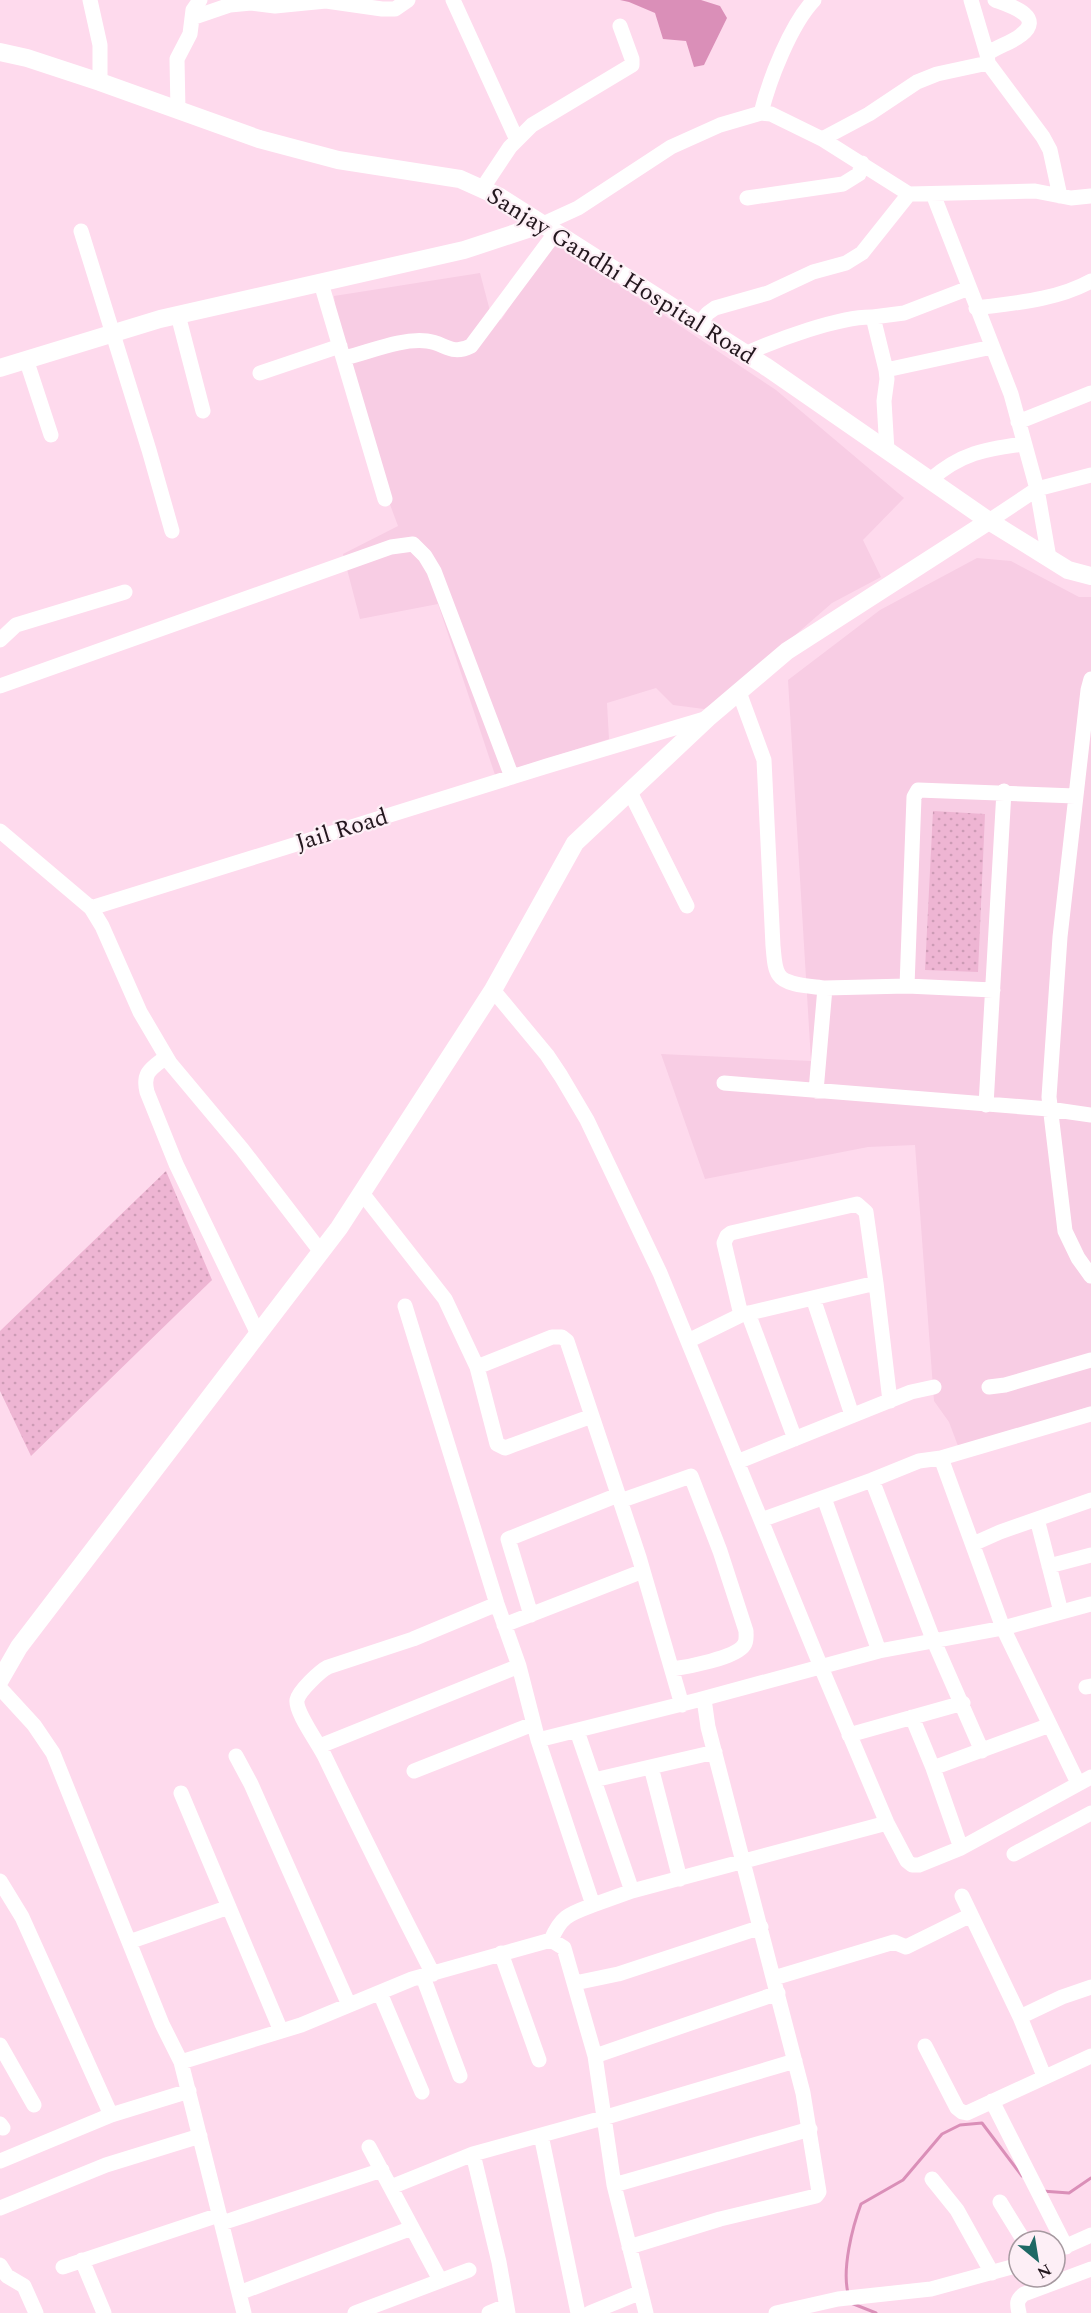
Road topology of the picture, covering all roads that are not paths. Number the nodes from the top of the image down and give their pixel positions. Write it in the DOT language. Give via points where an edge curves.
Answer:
graph roads {
  1 [pos="90,0"];
  2 [pos="200,0"];
  3 [pos="408,0"];
  4 [pos="453,0"];
  5 [pos="814,0"];
  6 [pos="971,0"];
  7 [pos="995,0"];
  8 [pos="192,18"];
  9 [pos="620,26"];
  10 [pos="0,52"];
  11 [pos="987,59"];
  12 [pos="100,82"];
  13 [pos="178,111"];
  14 [pos="761,113"];
  15 [pos="822,139"];
  16 [pos="517,140"];
  17 [pos="862,163"];
  18 [pos="482,189"];
  19 [pos="909,194"];
  20 [pos="933,194"];
  21 [pos="1060,196"];
  22 [pos="1091,196"];
  23 [pos="747,198"];
  24 [pos="550,228"];
  25 [pos="81,231"];
  26 [pos="1091,281"];
  27 [pos="321,283"];
  28 [pos="969,288"];
  29 [pos="976,308"];
  30 [pos="178,315"];
  31 [pos="873,317"];
  32 [pos="699,324"];
  33 [pos="113,333"];
  34 [pos="992,347"];
  35 [pos="342,352"];
  36 [pos="746,354"];
  37 [pos="27,359"];
  38 [pos="0,368"];
  39 [pos="886,370"];
  40 [pos="260,372"];
  41 [pos="1091,393"];
  42 [pos="203,411"];
  43 [pos="1018,422"];
  44 [pos="51,435"];
  45 [pos="1024,444"];
  46 [pos="887,451"];
  47 [pos="1091,475"];
  48 [pos="930,480"];
  49 [pos="1037,489"];
  50 [pos="385,499"];
  51 [pos="989,521"];
  52 [pos="172,531"];
  53 [pos="1049,558"];
  54 [pos="1091,576"];
  55 [pos="125,592"];
  56 [pos="0,640"];
  57 [pos="1091,679"];
  58 [pos="0,686"];
  59 [pos="738,692"];
  60 [pos="708,718"];
  61 [pos="512,777"];
  62 [pos="630,792"];
  63 [pos="1005,792"];
  64 [pos="1075,796"];
  65 [pos="0,831"];
  66 [pos="687,906"];
  67 [pos="91,908"];
  68 [pos="907,986"];
  69 [pos="825,988"];
  70 [pos="493,990"];
  71 [pos="993,990"];
  72 [pos="166,1057"];
  73 [pos="724,1083"];
  74 [pos="816,1091"];
  75 [pos="986,1105"];
  76 [pos="1049,1109"];
  77 [pos="1091,1115"];
  78 [pos="362,1193"];
  79 [pos="321,1252"];
  80 [pos="1091,1276"];
  81 [pos="876,1283"];
  82 [pos="813,1298"];
  83 [pos="405,1306"];
  84 [pos="744,1314"];
  85 [pos="258,1334"];
  86 [pos="688,1341"];
  87 [pos="1091,1360"];
  88 [pos="477,1367"];
  89 [pos="934,1387"];
  90 [pos="989,1387"];
  91 [pos="890,1401"];
  92 [pos="1091,1414"];
  93 [pos="852,1415"];
  94 [pos="592,1416"];
  95 [pos="795,1439"];
  96 [pos="941,1458"];
  97 [pos="737,1462"];
  98 [pos="872,1480"];
  99 [pos="619,1498"];
  100 [pos="824,1498"];
  101 [pos="1091,1500"];
  102 [pos="1037,1519"];
  103 [pos="761,1521"];
  104 [pos="973,1544"];
  105 [pos="1091,1556"];
  106 [pos="1049,1566"];
  107 [pos="643,1571"];
  108 [pos="497,1604"];
  109 [pos="1091,1604"];
  110 [pos="1061,1612"];
  111 [pos="531,1615"];
  112 [pos="504,1625"];
  113 [pos="1003,1628"];
  114 [pos="933,1639"];
  115 [pos="879,1651"];
  116 [pos="519,1666"];
  117 [pos="820,1667"];
  118 [pos="672,1669"];
  119 [pos="0,1680"];
  120 [pos="0,1688"];
  121 [pos="704,1699"];
  122 [pos="963,1703"];
  123 [pos="682,1705"];
  124 [pos="912,1717"];
  125 [pos="534,1724"];
  126 [pos="1050,1725"];
  127 [pos="577,1731"];
  128 [pos="849,1735"];
  129 [pos="538,1740"];
  130 [pos="320,1746"];
  131 [pos="982,1751"];
  132 [pos="715,1752"];
  133 [pos="236,1756"];
  134 [pos="651,1767"];
  135 [pos="933,1768"];
  136 [pos="414,1771"];
  137 [pos="594,1780"];
  138 [pos="1084,1780"];
  139 [pos="181,1792"];
  140 [pos="1091,1813"];
  141 [pos="887,1823"];
  142 [pos="961,1848"];
  143 [pos="1014,1854"];
  144 [pos="744,1863"];
  145 [pos="680,1879"];
  146 [pos="0,1881"];
  147 [pos="632,1891"];
  148 [pos="962,1896"];
  149 [pos="592,1905"];
  150 [pos="229,1907"];
  151 [pos="971,1915"];
  152 [pos="761,1927"];
  153 [pos="551,1940"];
  154 [pos="129,1942"];
  155 [pos="501,1953"];
  156 [pos="428,1975"];
  157 [pos="575,1983"];
  158 [pos="776,1986"];
  159 [pos="1091,1987"];
  160 [pos="380,1993"];
  161 [pos="349,2006"];
  162 [pos="1020,2017"];
  163 [pos="281,2031"];
  164 [pos="0,2045"];
  165 [pos="925,2046"];
  166 [pos="595,2056"];
  167 [pos="1091,2056"];
  168 [pos="539,2060"];
  169 [pos="795,2061"];
  170 [pos="182,2062"];
  171 [pos="460,2076"];
  172 [pos="1044,2076"];
  173 [pos="189,2091"];
  174 [pos="422,2092"];
  175 [pos="992,2101"];
  176 [pos="34,2105"];
  177 [pos="111,2115"];
  178 [pos="603,2118"];
  179 [pos="810,2129"];
  180 [pos="541,2135"];
  181 [pos="200,2136"];
  182 [pos="369,2147"];
  183 [pos="473,2154"];
  184 [pos="0,2161"];
  185 [pos="382,2170"];
  186 [pos="932,2179"];
  187 [pos="614,2185"];
  188 [pos="391,2187"];
  189 [pos="1000,2202"];
  190 [pos="0,2208"];
  191 [pos="220,2219"];
  192 [pos="412,2228"];
  193 [pos="1017,2229"];
  194 [pos="1051,2229"];
  195 [pos="1091,2235"];
  196 [pos="1067,2246"];
  197 [pos="629,2247"];
  198 [pos="82,2260"];
  199 [pos="63,2267"];
  200 [pos="1007,2269"];
  201 [pos="1091,2269"];
  202 [pos="468,2270"];
  203 [pos="2,2273"];
  204 [pos="992,2273"];
  205 [pos="440,2280"];
  206 [pos="641,2292"];
  207 [pos="239,2293"];
  208 [pos="507,2310"];
  209 [pos="36,2313"];
  210 [pos="104,2313"];
  211 [pos="244,2313"];
  212 [pos="355,2313"];
  213 [pos="489,2313"];
  214 [pos="578,2313"];
  215 [pos="590,2313"];
  216 [pos="646,2313"];
  217 [pos="776,2313"];
  218 [pos="1020,2313"];
  1 -- 12 [label="street" via="100,45"];
  2 -- 8 [label="street"];
  3 -- 8 [label="street" via="395,9 326,1 275,6 251,3 230,5"];
  4 -- 16 [label="street"];
  5 -- 14 [label="street" via="789,39"];
  6 -- 11 [label="street"];
  7 -- 11 [label="street" via="1020,9 1029,23 1021,35"];
  8 -- 13 [label="street" via="190,34 177,59"];
  9 -- 16 [label="street" via="632,65 532,125"];
  10 -- 12 [label="main road, Sanjay Gandhi Hospital Road"];
  11 -- 15 [label="street" via="917,81 869,114"];
  11 -- 21 [label="street" via="1050,150"];
  12 -- 13 [label="main road, Sanjay Gandhi Hospital Road"];
  13 -- 18 [label="main road, Sanjay Gandhi Hospital Road" via="259,139 338,160 460,179"];
  14 -- 15 [label="street" via="771,114"];
  14 -- 24 [label="street" via="720,125 671,147"];
  15 -- 17 [label="street"];
  16 -- 18 [label="street"];
  17 -- 19 [label="street"];
  17 -- 23 [label="street" via="859,174 843,184"];
  18 -- 24 [label="main road, Sanjay Gandhi Hospital Road"];
  19 -- 20 [label="street"];
  19 -- 32 [label="street" via="855,259 813,272 768,293 715,308"];
  20 -- 21 [label="street" via="1035,190"];
  20 -- 28 [label="street"];
  21 -- 22 [label="street"];
  24 -- 27 [label="main road"];
  24 -- 32 [label="main road, Sanjay Gandhi Hospital Road"];
  24 -- 35 [label="street" via="471,346 456,351 416,340"];
  25 -- 33 [label="street"];
  26 -- 29 [label="street" via="1032,300"];
  27 -- 30 [label="main road"];
  27 -- 35 [label="street"];
  28 -- 29 [label="street"];
  28 -- 31 [label="street" via="904,313"];
  29 -- 34 [label="street"];
  30 -- 33 [label="main road"];
  30 -- 42 [label="street"];
  31 -- 36 [label="street" via="858,316 770,342"];
  31 -- 39 [label="street"];
  32 -- 36 [label="main road, Sanjay Gandhi Hospital Road"];
  33 -- 37 [label="main road"];
  33 -- 52 [label="street"];
  34 -- 39 [label="street"];
  34 -- 43 [label="street"];
  35 -- 40 [label="street"];
  35 -- 50 [label="street"];
  36 -- 46 [label="main road, Sanjay Gandhi Hospital Road"];
  37 -- 38 [label="main road"];
  37 -- 44 [label="street"];
  39 -- 46 [label="street"];
  41 -- 43 [label="street"];
  43 -- 45 [label="street"];
  45 -- 48 [label="street" via="971,453"];
  45 -- 49 [label="street"];
  46 -- 48 [label="main road, Sanjay Gandhi Hospital Road"];
  47 -- 49 [label="street"];
  48 -- 51 [label="main road, Sanjay Gandhi Hospital Road"];
  49 -- 51 [label="street"];
  49 -- 53 [label="street"];
  51 -- 53 [label="main road, Sanjay Gandhi Hospital Road"];
  51 -- 59 [label="main road" via="787,651"];
  53 -- 54 [label="main road, Sanjay Gandhi Hospital Road" via="1068,570"];
  55 -- 56 [label="street" via="16,625"];
  57 -- 64 [label="street"];
  58 -- 61 [label="street" via="391,547 413,544 434,571"];
  59 -- 60 [label="main road"];
  59 -- 69 [label="street" via="764,760 777,973 790,982"];
  60 -- 61 [label="street, Jail Road"];
  60 -- 62 [label="main road"];
  61 -- 67 [label="street, Jail Road"];
  62 -- 66 [label="street"];
  62 -- 70 [label="main road" via="575,843"];
  63 -- 64 [label="street"];
  63 -- 68 [label="street" via="918,790 914,797"];
  63 -- 71 [label="street"];
  64 -- 76 [label="street" via="1060,937"];
  65 -- 67 [label="street"];
  67 -- 72 [label="street"];
  68 -- 69 [label="street"];
  68 -- 71 [label="street"];
  69 -- 74 [label="street"];
  70 -- 78 [label="main road"];
  70 -- 86 [label="street" via="547,1055 582,1111 660,1273"];
  71 -- 75 [label="street"];
  72 -- 79 [label="street"];
  72 -- 85 [label="street" via="147,1072 147,1092 176,1164"];
  73 -- 74 [label="street"];
  74 -- 75 [label="street"];
  75 -- 76 [label="street"];
  76 -- 77 [label="street"];
  76 -- 80 [label="street" via="1065,1231"];
  78 -- 79 [label="main road"];
  78 -- 88 [label="street" via="445,1299"];
  79 -- 85 [label="main road"];
  81 -- 82 [label="street"];
  81 -- 84 [label="street" via="866,1212 857,1204 731,1233 724,1243"];
  81 -- 91 [label="street"];
  82 -- 84 [label="street"];
  82 -- 93 [label="street"];
  83 -- 108 [label="street"];
  84 -- 86 [label="street"];
  84 -- 95 [label="street"];
  85 -- 119 [label="main road" via="19,1647"];
  86 -- 97 [label="street"];
  87 -- 90 [label="street" via="1005,1386"];
  88 -- 94 [label="street" via="552,1337 562,1337 567,1341"];
  88 -- 94 [label="street" via="497,1444 505,1448"];
  89 -- 91 [label="street"];
  91 -- 93 [label="street"];
  92 -- 96 [label="street"];
  93 -- 95 [label="street"];
  94 -- 99 [label="street"];
  95 -- 97 [label="street"];
  96 -- 98 [label="street" via="919,1461"];
  96 -- 104 [label="street"];
  97 -- 103 [label="street"];
  98 -- 100 [label="street"];
  98 -- 114 [label="street"];
  99 -- 107 [label="street"];
  99 -- 111 [label="street" via="508,1539"];
  99 -- 118 [label="street" via="691,1476 746,1631 738,1651"];
  100 -- 103 [label="street"];
  100 -- 115 [label="street"];
  101 -- 102 [label="street"];
  102 -- 104 [label="street"];
  102 -- 106 [label="street"];
  103 -- 117 [label="street"];
  104 -- 113 [label="street"];
  105 -- 106 [label="street"];
  106 -- 110 [label="street"];
  107 -- 111 [label="street"];
  107 -- 118 [label="street"];
  108 -- 112 [label="street"];
  108 -- 130 [label="street" via="321,1671 297,1701"];
  109 -- 110 [label="street"];
  110 -- 113 [label="street"];
  111 -- 112 [label="street"];
  112 -- 116 [label="street"];
  113 -- 114 [label="street"];
  113 -- 126 [label="street"];
  114 -- 115 [label="street"];
  114 -- 122 [label="street"];
  115 -- 117 [label="street"];
  116 -- 125 [label="street"];
  116 -- 130 [label="street"];
  117 -- 121 [label="street"];
  117 -- 128 [label="street"];
  118 -- 123 [label="street"];
  120 -- 154 [label="street" via="53,1753"];
  121 -- 123 [label="street"];
  121 -- 132 [label="street"];
  122 -- 124 [label="street"];
  122 -- 131 [label="street"];
  123 -- 127 [label="street"];
  124 -- 128 [label="street"];
  124 -- 135 [label="street"];
  125 -- 129 [label="street"];
  125 -- 136 [label="street"];
  126 -- 131 [label="street"];
  126 -- 138 [label="street"];
  127 -- 129 [label="street"];
  127 -- 137 [label="street"];
  128 -- 141 [label="street"];
  129 -- 149 [label="street"];
  130 -- 156 [label="street"];
  131 -- 135 [label="street"];
  132 -- 134 [label="street"];
  132 -- 144 [label="street"];
  133 -- 161 [label="street"];
  134 -- 137 [label="street"];
  134 -- 145 [label="street"];
  135 -- 142 [label="street"];
  137 -- 147 [label="street"];
  138 -- 142 [label="street"];
  139 -- 150 [label="street"];
  140 -- 143 [label="street"];
  141 -- 142 [label="street" via="912,1865"];
  141 -- 144 [label="street"];
  144 -- 145 [label="street"];
  144 -- 152 [label="street"];
  145 -- 147 [label="street"];
  146 -- 177 [label="street" via="22,1917"];
  147 -- 149 [label="street"];
  148 -- 151 [label="street"];
  149 -- 153 [label="street" via="564,1918"];
  150 -- 154 [label="street"];
  150 -- 163 [label="street"];
  151 -- 158 [label="street" via="906,1947 894,1942"];
  151 -- 162 [label="street"];
  152 -- 157 [label="street" via="618,1974"];
  152 -- 158 [label="street"];
  153 -- 155 [label="street"];
  153 -- 157 [label="street" via="564,1948"];
  154 -- 170 [label="street"];
  155 -- 156 [label="street"];
  155 -- 168 [label="street"];
  156 -- 160 [label="street"];
  156 -- 171 [label="street"];
  157 -- 166 [label="street"];
  158 -- 166 [label="street"];
  158 -- 169 [label="street"];
  159 -- 162 [label="street"];
  160 -- 161 [label="street"];
  160 -- 174 [label="street"];
  161 -- 163 [label="street"];
  162 -- 172 [label="street"];
  163 -- 170 [label="street"];
  164 -- 176 [label="street"];
  165 -- 175 [label="street" via="957,2108 967,2112"];
  166 -- 178 [label="street"];
  167 -- 172 [label="street"];
  169 -- 178 [label="street"];
  169 -- 179 [label="street"];
  170 -- 173 [label="street"];
  172 -- 175 [label="street"];
  173 -- 177 [label="street"];
  173 -- 181 [label="street"];
  175 -- 194 [label="street"];
  177 -- 184 [label="street"];
  178 -- 180 [label="street"];
  178 -- 187 [label="street"];
  179 -- 187 [label="street"];
  179 -- 197 [label="street" via="819,2185 816,2196 720,2219"];
  180 -- 183 [label="street"];
  180 -- 214 [label="street"];
  181 -- 190 [label="street" via="106,2165"];
  181 -- 191 [label="street"];
  182 -- 185 [label="street"];
  183 -- 188 [label="street"];
  183 -- 208 [label="street"];
  185 -- 188 [label="street"];
  185 -- 191 [label="street"];
  186 -- 204 [label="street" via="957,2210"];
  187 -- 197 [label="street"];
  188 -- 192 [label="street"];
  189 -- 193 [label="street"];
  191 -- 198 [label="street"];
  191 -- 207 [label="street"];
  192 -- 205 [label="street"];
  192 -- 207 [label="street"];
  195 -- 196 [label="street"];
  197 -- 206 [label="street"];
  198 -- 199 [label="street"];
  198 -- 210 [label="street"];
  200 -- 204 [label="street"];
  201 -- 218 [label="street" via="1024,2294 1018,2298"];
  202 -- 205 [label="street"];
  203 -- 209 [label="street" via="24,2286"];
  204 -- 217 [label="street" via="931,2289 838,2299"];
  205 -- 212 [label="street"];
  206 -- 215 [label="street"];
  206 -- 216 [label="street"];
  207 -- 211 [label="street"];
  208 -- 213 [label="street"];
}
